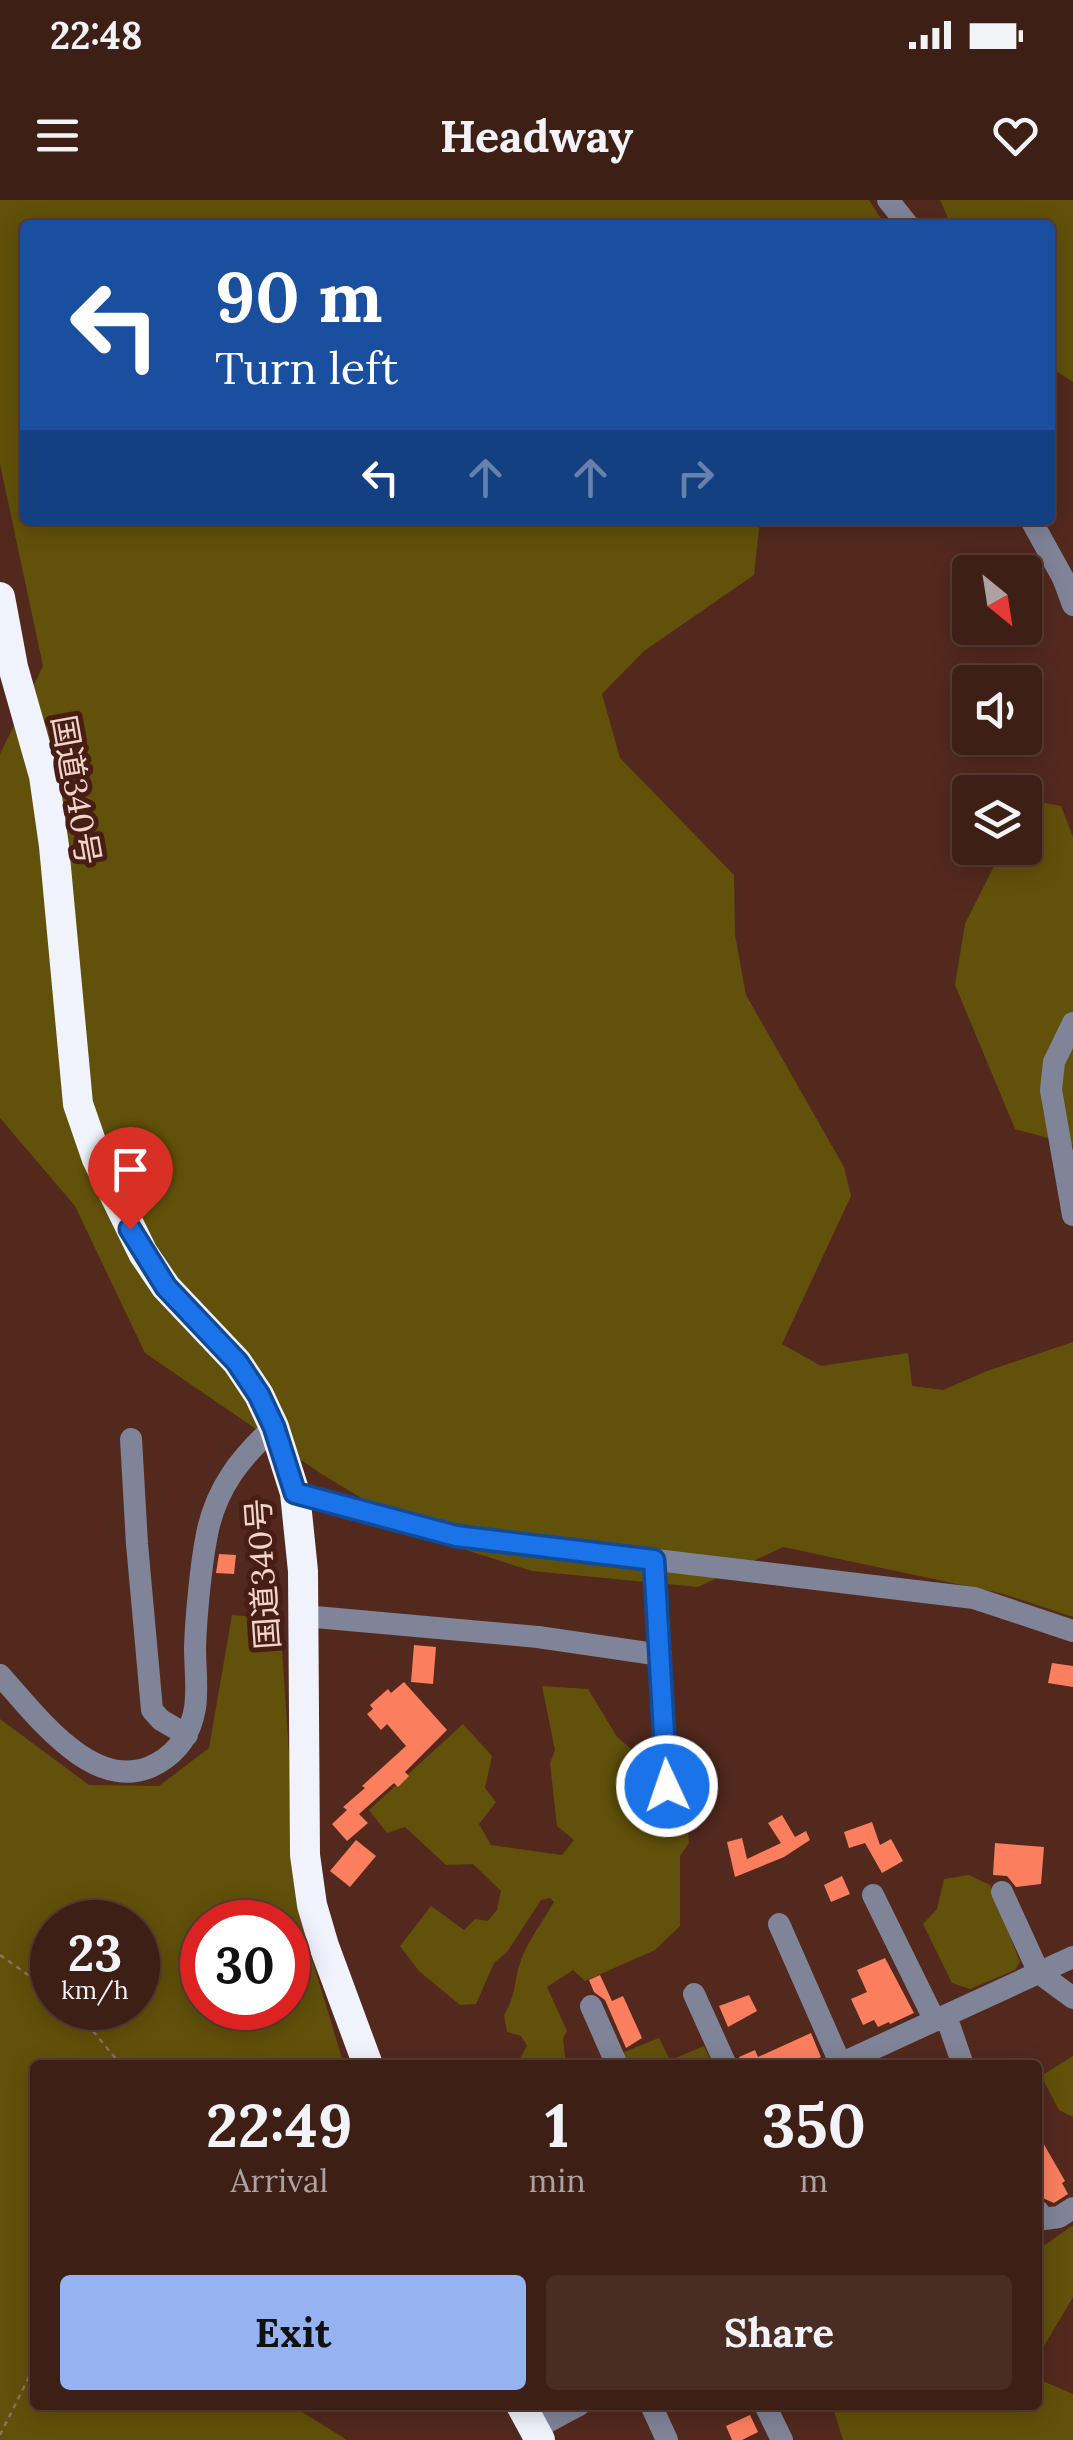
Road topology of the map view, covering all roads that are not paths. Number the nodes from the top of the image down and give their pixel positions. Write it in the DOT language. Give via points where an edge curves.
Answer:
graph roads {
  1 [pos="888,200"];
  2 [pos="904,220"];
  3 [pos="1034,525"];
  4 [pos="0,596"];
  5 [pos="1073,605"];
  6 [pos="1073,1023"];
  7 [pos="1073,1215"];
  8 [pos="274,1427"];
  9 [pos="132,1439"];
  10 [pos="295,1493"];
  11 [pos="654,1560"];
  12 [pos="304,1616"];
  13 [pos="1073,1632"];
  14 [pos="661,1655"];
  15 [pos="0,1675"];
  16 [pos="188,1735"];
  17 [pos="668,1819"];
  18 [pos="1002,1892"];
  19 [pos="872,1896"];
  20 [pos="778,1924"];
  21 [pos="1073,1958"];
  22 [pos="1038,1973"];
  23 [pos="694,1994"];
  24 [pos="1073,1998"];
  25 [pos="591,2006"];
  26 [pos="941,2019"];
  27 [pos="366,2060"];
  28 [pos="615,2060"];
  29 [pos="724,2060"];
  30 [pos="838,2060"];
  31 [pos="851,2060"];
  32 [pos="961,2060"];
  33 [pos="1073,2208"];
  34 [pos="1042,2216"];
  35 [pos="567,2410"];
  36 [pos="653,2410"];
  37 [pos="767,2410"];
  38 [pos="532,2424"];
  39 [pos="667,2440"];
  40 [pos="782,2440"];
  1 -- 2 [label="street"];
  3 -- 5 [label="street"];
  4 -- 8 [label="highway, 国道340号" via="46,794 78,1104 143,1253 237,1362"];
  6 -- 7 [label="street" via="1054,1062 1051,1090"];
  8 -- 10 [label="highway, 国道340号"];
  8 -- 16 [label="street" via="242,1456 207,1532"];
  9 -- 16 [label="street" via="152,1710"];
  10 -- 11 [label="street" via="456,1536"];
  10 -- 12 [label="highway, 国道340号"];
  11 -- 13 [label="street" via="974,1598"];
  11 -- 14 [label="street"];
  12 -- 14 [label="street"];
  12 -- 27 [label="highway, 国道340号" via="305,1856 312,1905"];
  14 -- 17 [label="street"];
  15 -- 16 [label="street" via="47,1728 106,1768 145,1771"];
  18 -- 22 [label="street"];
  19 -- 26 [label="street"];
  20 -- 30 [label="street"];
  21 -- 22 [label="street"];
  22 -- 24 [label="street"];
  22 -- 26 [label="street"];
  23 -- 29 [label="street"];
  25 -- 28 [label="street"];
  26 -- 31 [label="street"];
  26 -- 32 [label="street"];
  33 -- 34 [label="street" via="1059,2217"];
  35 -- 38 [label="street"];
  36 -- 39 [label="street"];
  37 -- 40 [label="street"];
}
